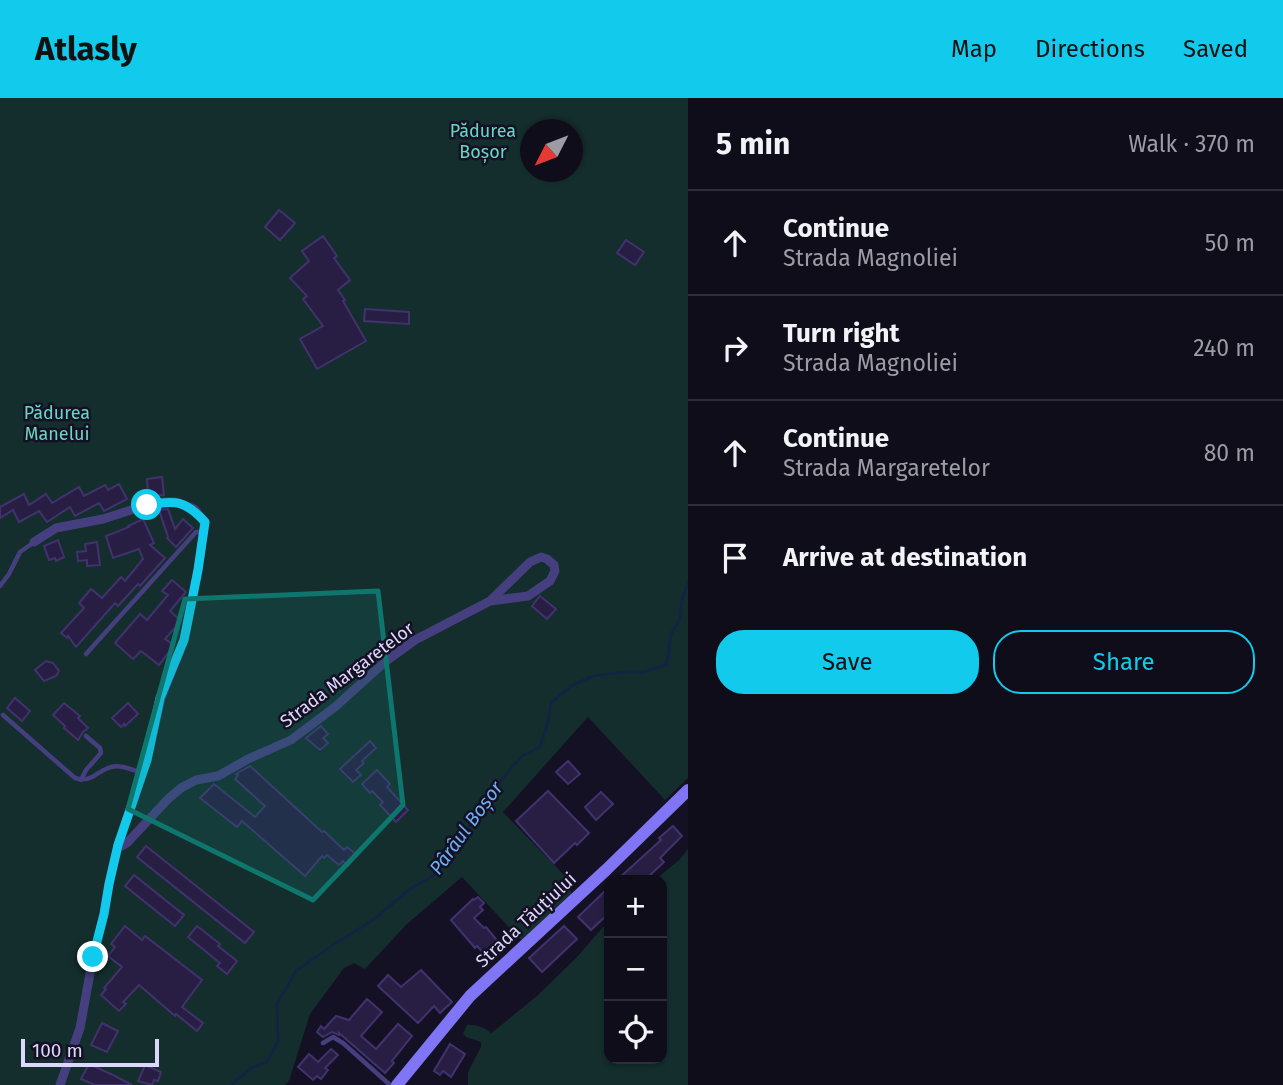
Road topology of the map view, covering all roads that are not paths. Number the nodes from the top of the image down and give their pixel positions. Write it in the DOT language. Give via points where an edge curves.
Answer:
graph roads {
  1 [pos="203,532"];
  2 [pos="34,542"];
  3 [pos="0,586"];
  4 [pos="490,601"];
  5 [pos="86,654"];
  6 [pos="3,715"];
  7 [pos="86,736"];
  8 [pos="144,773"];
  9 [pos="81,780"];
  10 [pos="688,790"];
  11 [pos="118,845"];
  12 [pos="323,1043"];
  13 [pos="60,1085"];
  14 [pos="390,1085"];
  15 [pos="397,1085"];
  1 -- 2 [label="street" via="205,522 194,509 164,502 56,528"];
  1 -- 5 [label="lane" via="196,532"];
  1 -- 8 [label="street" via="184,640 160,698"];
  2 -- 3 [label="lane" via="20,552"];
  4 -- 4 [label="street, Strada Margaretelor" via="530,562 541,557 554,565 550,581 528,596"];
  4 -- 11 [label="street, Strada Margaretelor" via="415,640 291,740 218,776 181,788 127,843"];
  6 -- 9 [label="lane"];
  7 -- 9 [label="lane" via="101,753"];
  8 -- 9 [label="lane" via="119,766"];
  8 -- 11 [label="street"];
  10 -- 15 [label="main road, Strada Tăuțiului" via="470,996"];
  11 -- 13 [label="street" via="80,1028"];
  12 -- 14 [label="lane" via="333,1037 343,1043"];
}
